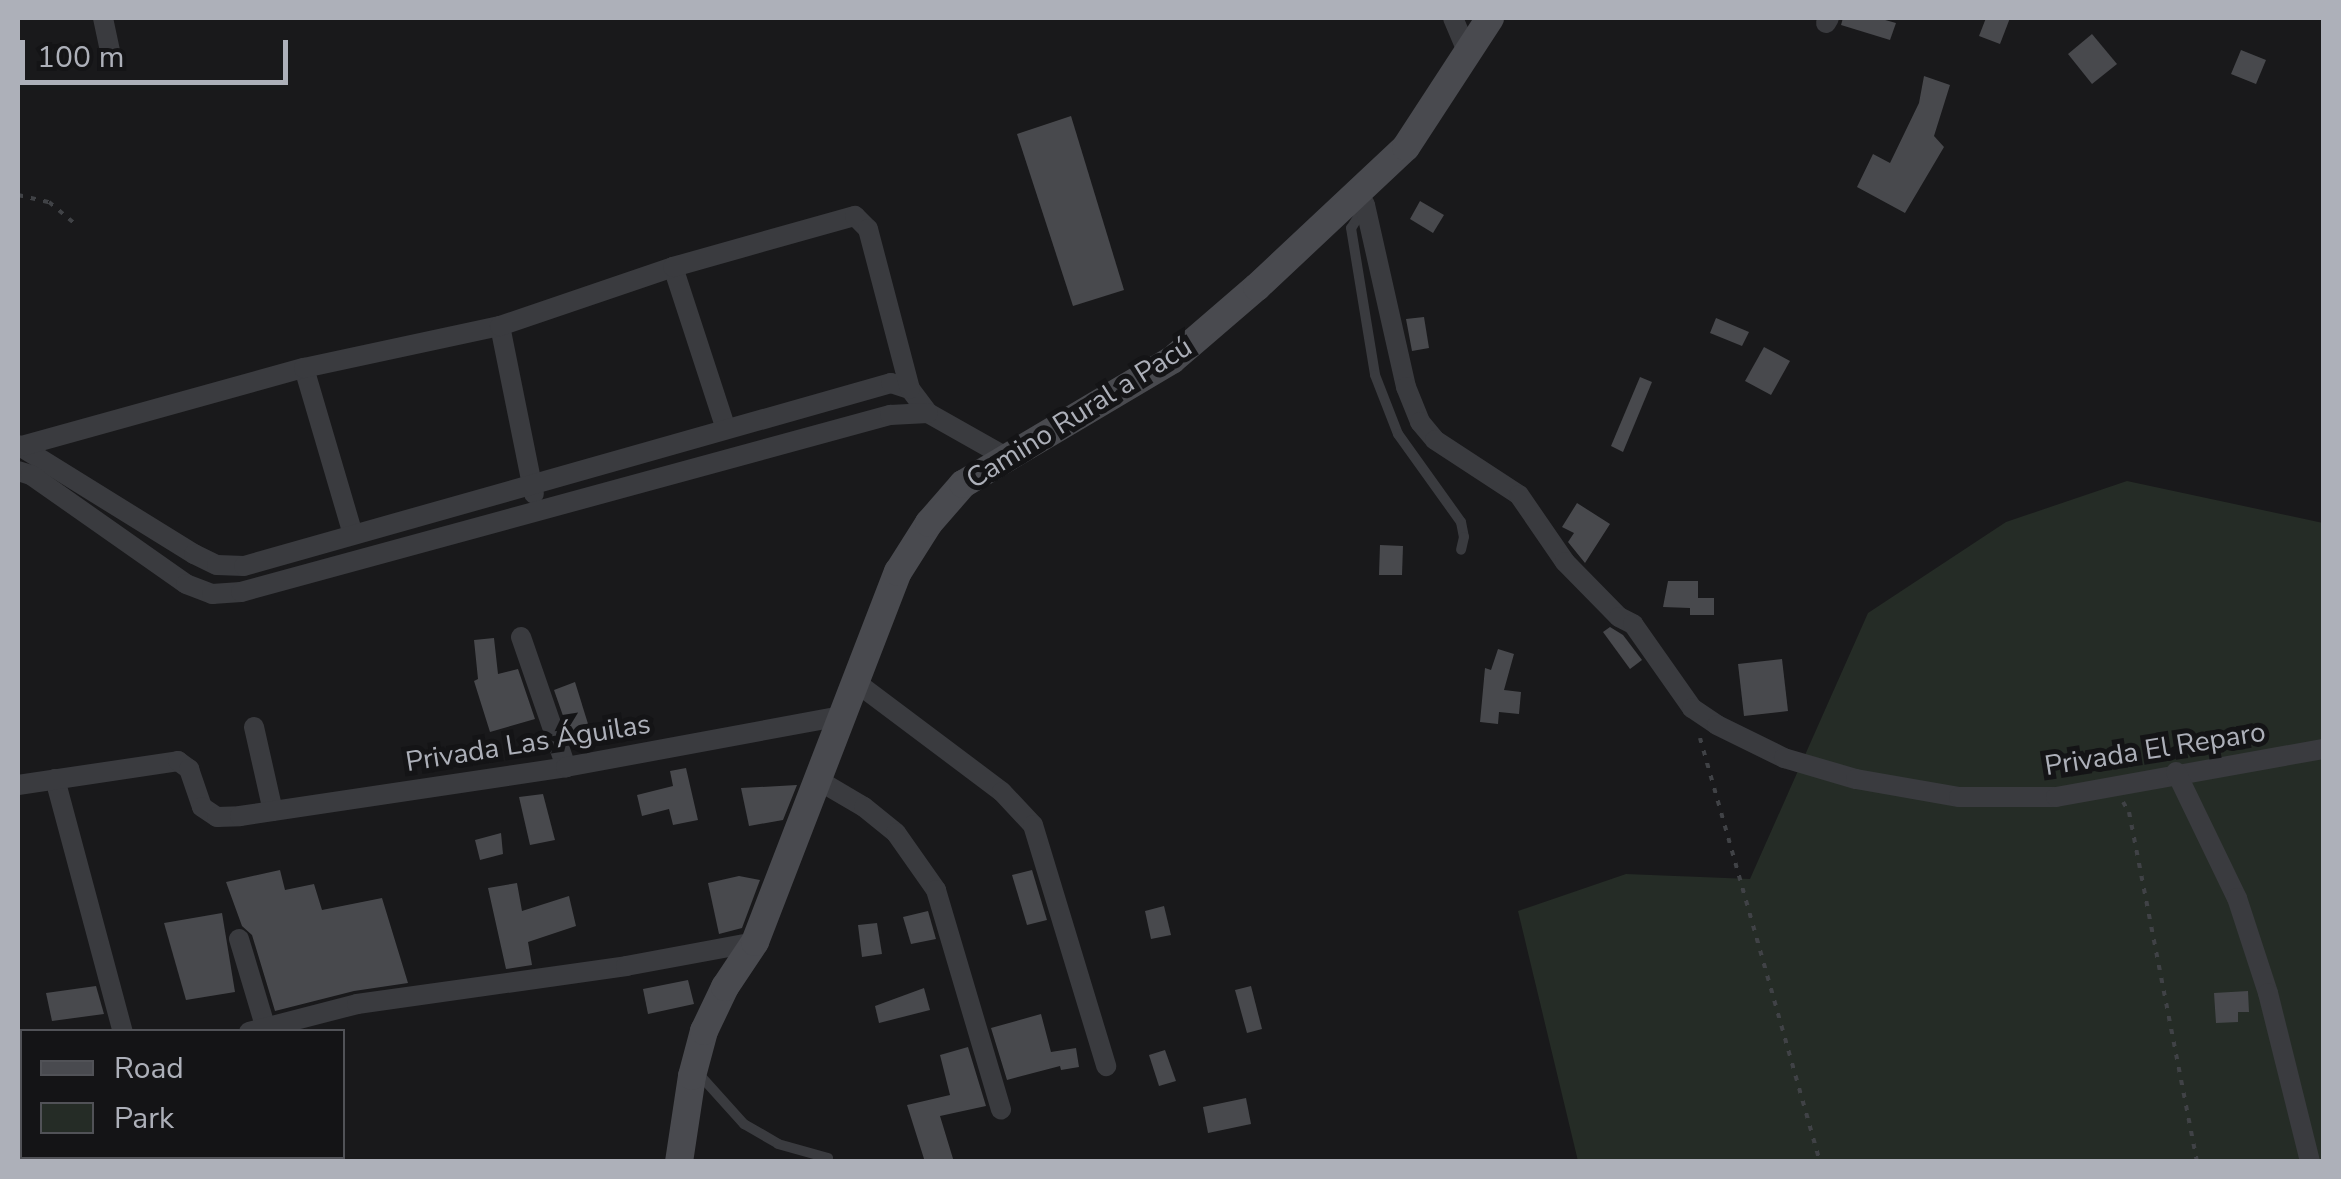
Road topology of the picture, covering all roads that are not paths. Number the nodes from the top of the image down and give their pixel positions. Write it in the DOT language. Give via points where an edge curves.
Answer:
graph roads {
  1 [pos="103,18"];
  2 [pos="1453,18"];
  3 [pos="1490,18"];
  4 [pos="1468,54"];
  5 [pos="111,55"];
  6 [pos="1362,199"];
  7 [pos="673,267"];
  8 [pos="500,326"];
  9 [pos="304,368"];
  10 [pos="910,389"];
  11 [pos="928,413"];
  12 [pos="726,429"];
  13 [pos="20,445"];
  14 [pos="1008,458"];
  15 [pos="18,471"];
  16 [pos="532,484"];
  17 [pos="538,510"];
  18 [pos="147,524"];
  19 [pos="109,530"];
  20 [pos="352,534"];
  21 [pos="1460,550"];
  22 [pos="521,636"];
  23 [pos="857,683"];
  24 [pos="846,714"];
  25 [pos="254,727"];
  26 [pos="2324,749"];
  27 [pos="566,767"];
  28 [pos="2176,772"];
  29 [pos="54,779"];
  30 [pos="818,780"];
  31 [pos="18,785"];
  32 [pos="274,811"];
  33 [pos="239,940"];
  34 [pos="754,942"];
  35 [pos="122,1029"];
  36 [pos="257,1029"];
  37 [pos="261,1029"];
  38 [pos="1106,1066"];
  39 [pos="694,1068"];
  40 [pos="1001,1110"];
  41 [pos="828,1158"];
  42 [pos="678,1162"];
  43 [pos="2310,1162"];
  1 -- 5 [label="street"];
  2 -- 4 [label="street"];
  3 -- 4 [label="street, Camino Rural a Pacú"];
  4 -- 6 [label="street, Camino Rural a Pacú"];
  6 -- 14 [label="street, Camino Rural a Pacú" via="1172,360"];
  6 -- 21 [label="lane" via="1351,228 1375,376 1398,434 1461,522"];
  6 -- 28 [label="street, Privada El Reparo" via="1420,422 1435,440 1519,495 1565,562 1633,624 1692,708 1784,758 1959,797 2056,797"];
  7 -- 8 [label="street"];
  7 -- 10 [label="street" via="855,216 868,229"];
  7 -- 12 [label="street"];
  8 -- 9 [label="street"];
  8 -- 16 [label="street"];
  9 -- 13 [label="street"];
  9 -- 20 [label="street"];
  10 -- 11 [label="street"];
  10 -- 12 [label="street" via="891,383"];
  11 -- 14 [label="street"];
  11 -- 17 [label="street" via="890,415"];
  12 -- 16 [label="street"];
  13 -- 18 [label="street"];
  14 -- 23 [label="street, Camino Rural a Pacú" via="964,484 928,523 898,572"];
  15 -- 19 [label="street"];
  16 -- 17 [label="street"];
  16 -- 20 [label="street"];
  17 -- 19 [label="street" via="241,592 212,594 186,584"];
  18 -- 19 [label="street"];
  18 -- 20 [label="street" via="217,565 244,566"];
  22 -- 27 [label="street"];
  23 -- 24 [label="street, Camino Rural a Pacú"];
  23 -- 38 [label="street" via="1002,792 1033,825"];
  24 -- 27 [label="street, Privada Las Águilas"];
  24 -- 30 [label="street, Camino Rural a Pacú"];
  25 -- 32 [label="street"];
  26 -- 28 [label="street, Privada El Reparo"];
  27 -- 32 [label="street, Privada Las Águilas"];
  28 -- 43 [label="street" via="2237,898"];
  29 -- 31 [label="street"];
  29 -- 32 [label="street, Privada Las Águilas" via="178,760 190,769 202,806 217,817"];
  29 -- 35 [label="street"];
  30 -- 34 [label="street, Camino Rural a Pacú"];
  30 -- 40 [label="street" via="896,833 936,890"];
  33 -- 36 [label="street"];
  34 -- 37 [label="street" via="357,1004"];
  34 -- 39 [label="street, Camino Rural a Pacú" via="724,987"];
  39 -- 41 [label="lane" via="744,1124 778,1144"];
  39 -- 42 [label="street, Camino Rural a Pacú"];
}
